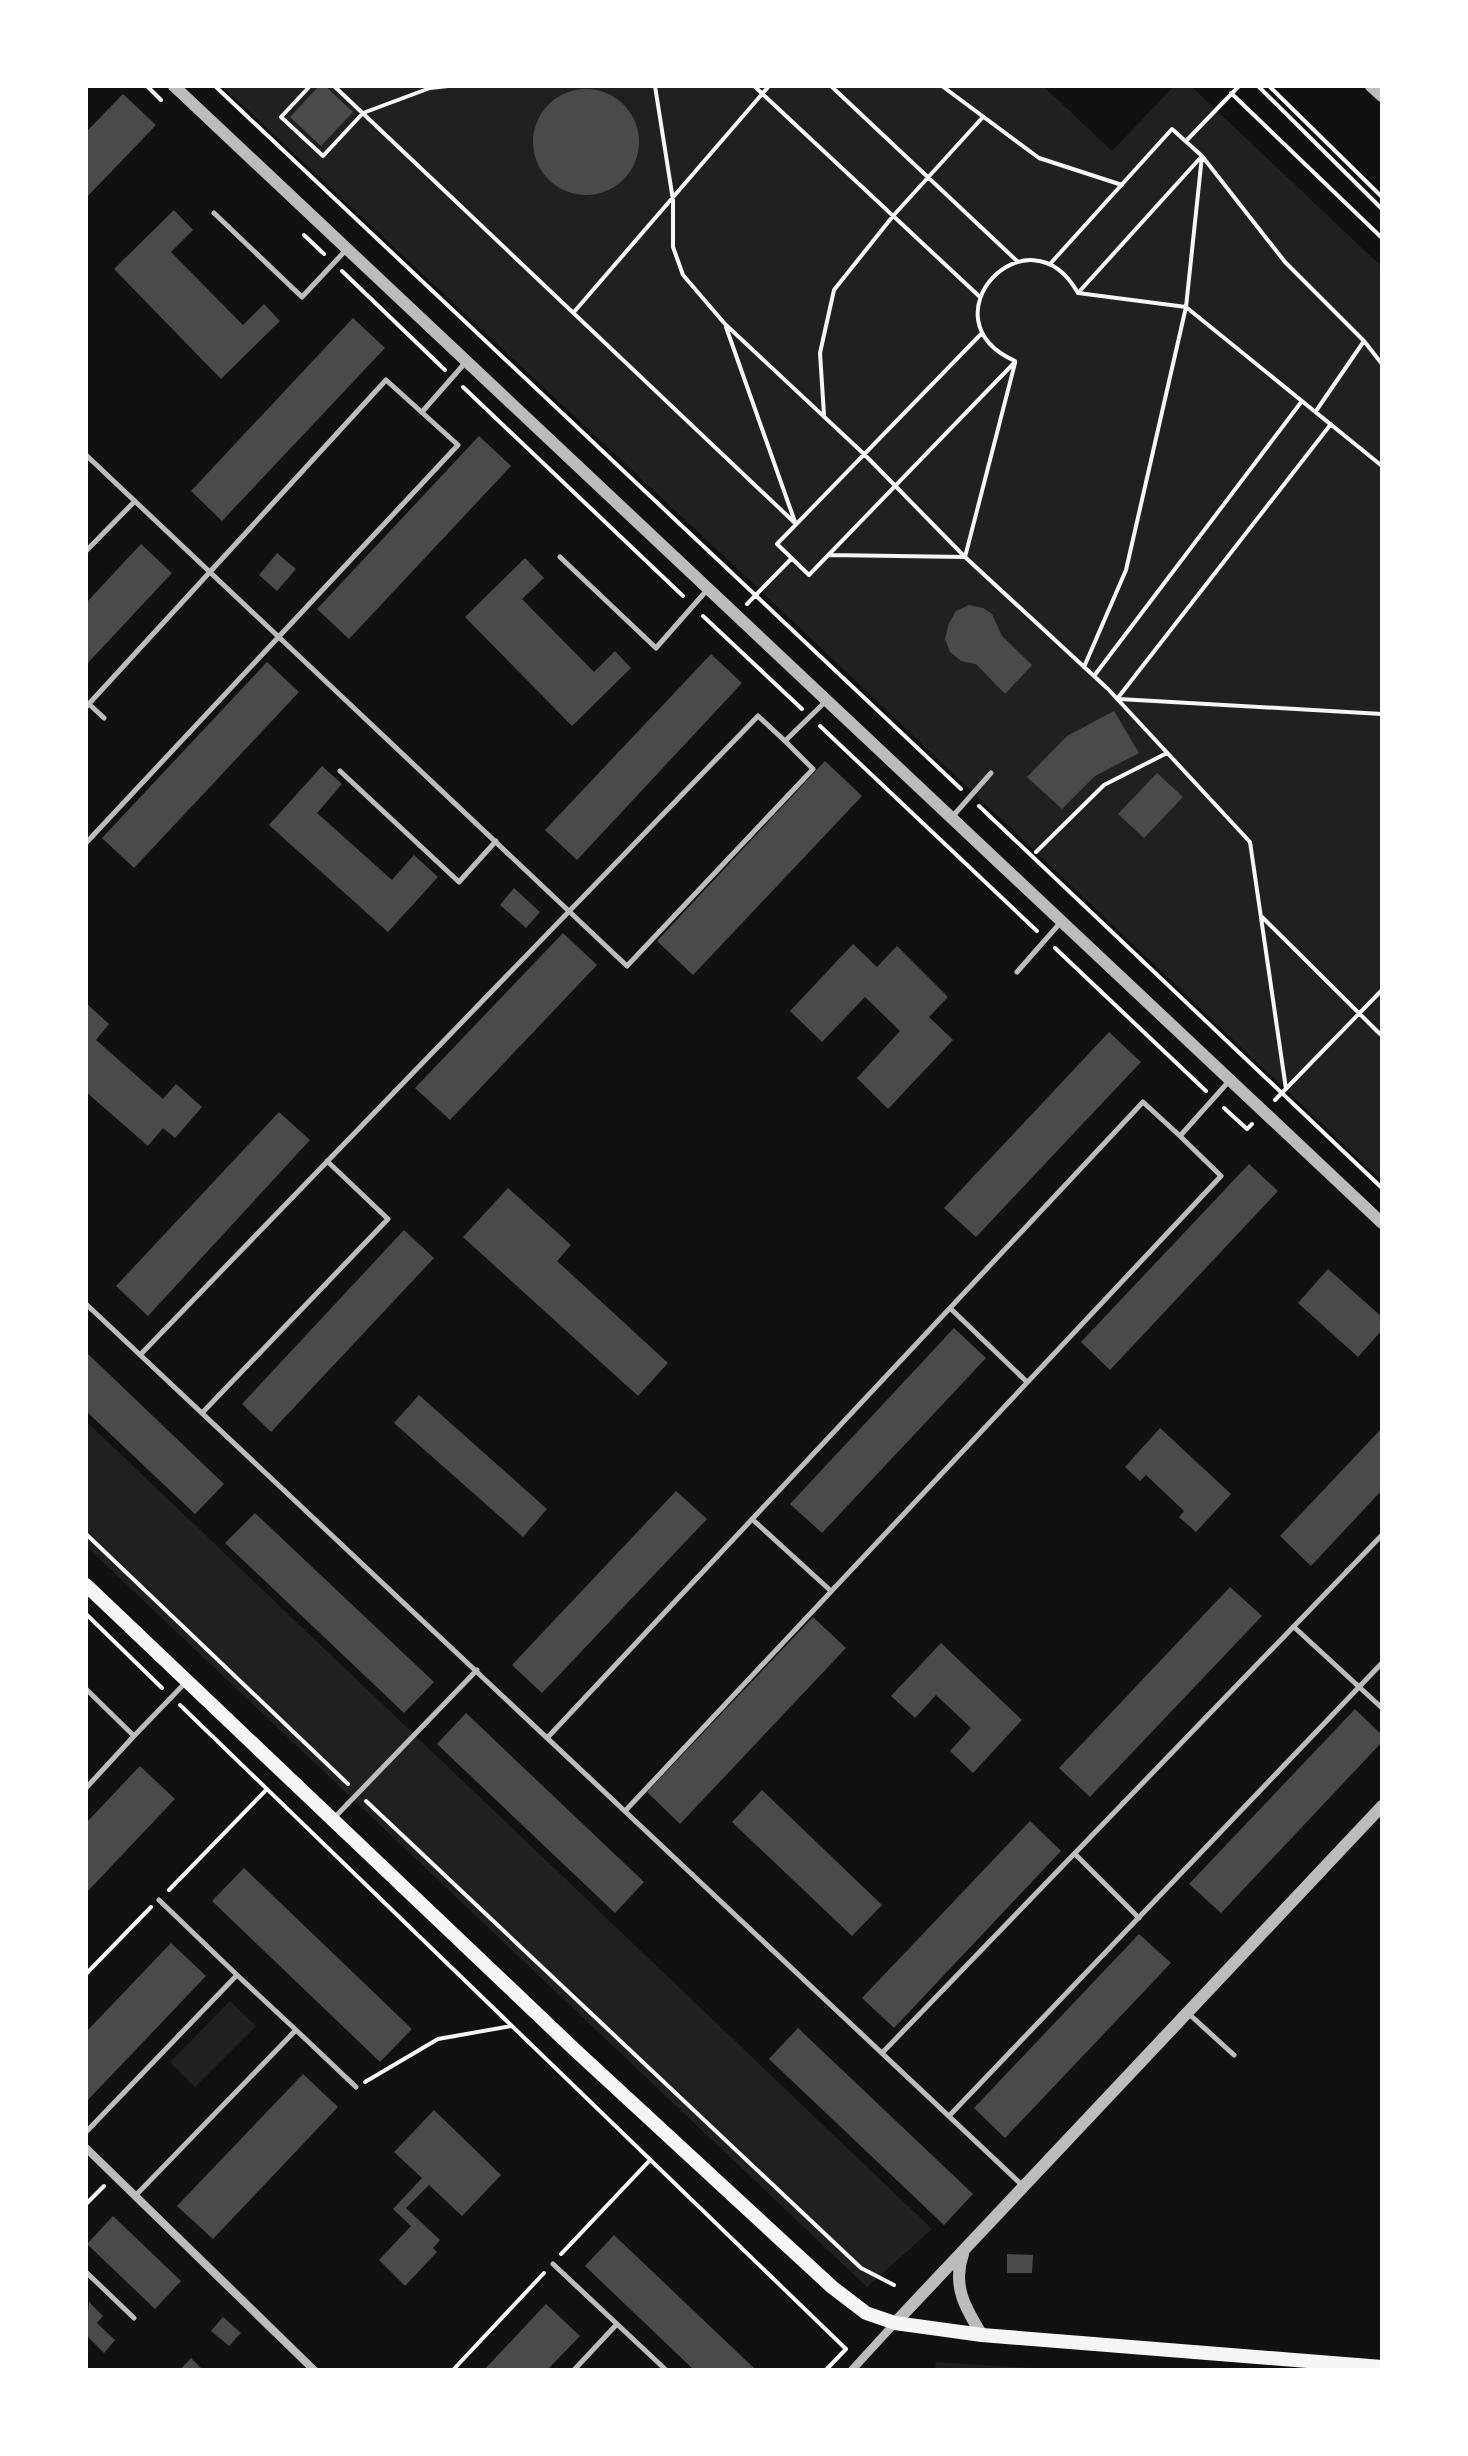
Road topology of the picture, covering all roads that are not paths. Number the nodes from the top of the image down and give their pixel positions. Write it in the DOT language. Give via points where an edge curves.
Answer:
graph roads {
  1 [pos="174,86"];
  2 [pos="1371,86"];
  3 [pos="1382,96"];
  4 [pos="214,213"];
  5 [pos="346,250"];
  6 [pos="465,363"];
  7 [pos="422,412"];
  8 [pos="86,455"];
  9 [pos="135,501"];
  10 [pos="86,551"];
  11 [pos="560,557"];
  12 [pos="211,573"];
  13 [pos="707,590"];
  14 [pos="278,635"];
  15 [pos="826,700"];
  16 [pos="87,706"];
  17 [pos="104,718"];
  18 [pos="785,741"];
  19 [pos="340,771"];
  20 [pos="991,773"];
  21 [pos="952,818"];
  22 [pos="496,841"];
  23 [pos="86,843"];
  24 [pos="569,911"];
  25 [pos="1062,922"];
  26 [pos="1017,972"];
  27 [pos="1230,1080"];
  28 [pos="1180,1136"];
  29 [pos="327,1161"];
  30 [pos="1382,1223"];
  31 [pos="86,1304"];
  32 [pos="950,1308"];
  33 [pos="140,1355"];
  34 [pos="1027,1382"];
  35 [pos="202,1413"];
  36 [pos="752,1519"];
  37 [pos="1382,1535"];
  38 [pos="86,1585"];
  39 [pos="831,1591"];
  40 [pos="1294,1627"];
  41 [pos="1382,1663"];
  42 [pos="477,1670"];
  43 [pos="188,1680"];
  44 [pos="1359,1687"];
  45 [pos="89,1691"];
  46 [pos="86,1699"];
  47 [pos="1382,1708"];
  48 [pos="134,1736"];
  49 [pos="548,1737"];
  50 [pos="86,1788"];
  51 [pos="1382,1806"];
  52 [pos="626,1810"];
  53 [pos="333,1819"];
  54 [pos="1075,1854"];
  55 [pos="159,1900"];
  56 [pos="1139,1918"];
  57 [pos="237,1975"];
  58 [pos="1188,2013"];
  59 [pos="296,2030"];
  60 [pos="883,2052"];
  61 [pos="1234,2055"];
  62 [pos="356,2087"];
  63 [pos="950,2115"];
  64 [pos="86,2132"];
  65 [pos="86,2148"];
  66 [pos="1022,2185"];
  67 [pos="135,2196"];
  68 [pos="965,2247"];
  69 [pos="553,2264"];
  70 [pos="86,2272"];
  71 [pos="134,2318"];
  72 [pos="895,2323"];
  73 [pos="617,2324"];
  74 [pos="982,2335"];
  75 [pos="1382,2367"];
  76 [pos="314,2370"];
  77 [pos="574,2370"];
  78 [pos="666,2370"];
  79 [pos="852,2370"];
  1 -- 5 [label="street"];
  2 -- 3 [label="street"];
  4 -- 5 [label="lane" via="302,297"];
  5 -- 6 [label="street"];
  6 -- 7 [label="lane"];
  6 -- 13 [label="street"];
  7 -- 12 [label="lane" via="386,380"];
  7 -- 14 [label="lane" via="458,445"];
  8 -- 9 [label="lane"];
  9 -- 10 [label="lane"];
  9 -- 12 [label="lane"];
  11 -- 13 [label="lane" via="656,648"];
  12 -- 14 [label="lane"];
  12 -- 16 [label="lane"];
  13 -- 15 [label="street"];
  14 -- 22 [label="lane"];
  14 -- 23 [label="lane"];
  15 -- 18 [label="lane"];
  15 -- 21 [label="street"];
  16 -- 17 [label="lane"];
  18 -- 24 [label="lane" via="758,716"];
  18 -- 24 [label="lane" via="813,769 627,966"];
  19 -- 22 [label="lane" via="459,882"];
  20 -- 21 [label="lane"];
  21 -- 25 [label="street"];
  22 -- 24 [label="lane"];
  24 -- 29 [label="lane"];
  25 -- 26 [label="lane"];
  25 -- 27 [label="street"];
  27 -- 28 [label="lane"];
  27 -- 30 [label="street"];
  28 -- 32 [label="lane" via="1143,1102"];
  28 -- 34 [label="lane" via="1221,1176"];
  29 -- 33 [label="lane"];
  29 -- 35 [label="lane" via="388,1219"];
  31 -- 33 [label="lane"];
  32 -- 34 [label="lane"];
  32 -- 36 [label="lane"];
  33 -- 35 [label="lane"];
  34 -- 39 [label="lane"];
  35 -- 42 [label="lane"];
  36 -- 39 [label="lane"];
  36 -- 49 [label="lane"];
  37 -- 40 [label="lane"];
  38 -- 43 [label="main road"];
  39 -- 52 [label="lane"];
  40 -- 44 [label="lane"];
  40 -- 54 [label="lane"];
  41 -- 44 [label="lane"];
  42 -- 49 [label="lane"];
  42 -- 53 [label="lane"];
  43 -- 48 [label="lane"];
  43 -- 53 [label="main road"];
  44 -- 47 [label="lane"];
  44 -- 56 [label="lane"];
  45 -- 46 [label="lane"];
  45 -- 48 [label="lane"];
  48 -- 50 [label="lane"];
  49 -- 52 [label="lane"];
  51 -- 58 [label="street"];
  52 -- 60 [label="lane"];
  53 -- 72 [label="main road" via="832,2287 866,2313"];
  54 -- 56 [label="lane"];
  54 -- 60 [label="lane"];
  55 -- 57 [label="lane"];
  56 -- 63 [label="lane"];
  57 -- 59 [label="lane"];
  57 -- 64 [label="lane"];
  58 -- 61 [label="lane"];
  58 -- 66 [label="street"];
  59 -- 62 [label="lane"];
  59 -- 67 [label="lane"];
  60 -- 63 [label="lane"];
  63 -- 66 [label="lane"];
  65 -- 67 [label="street"];
  66 -- 68 [label="street"];
  67 -- 76 [label="street"];
  68 -- 72 [label="street"];
  68 -- 74 [label="street" via="957,2270 959,2289"];
  69 -- 73 [label="lane"];
  70 -- 71 [label="lane"];
  72 -- 74 [label="main road"];
  72 -- 79 [label="street"];
  73 -- 77 [label="lane"];
  73 -- 78 [label="lane"];
  74 -- 75 [label="main road"];
}
